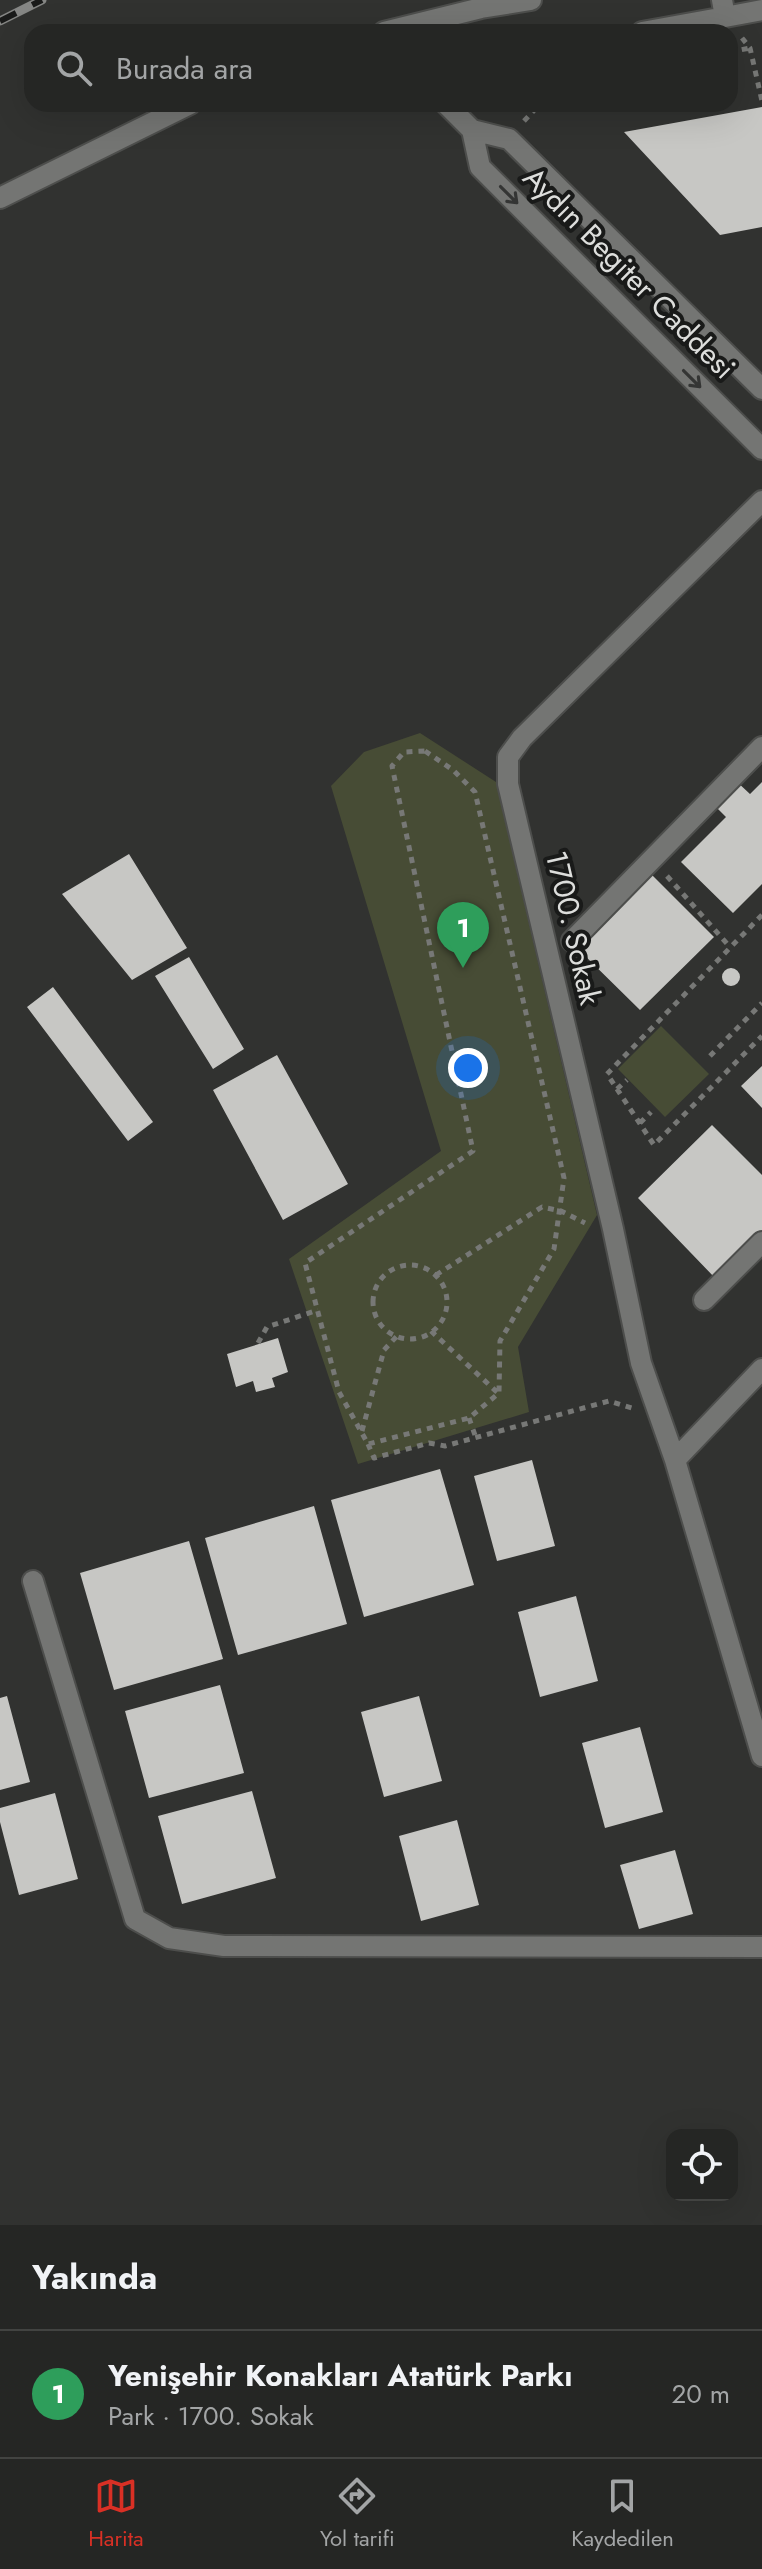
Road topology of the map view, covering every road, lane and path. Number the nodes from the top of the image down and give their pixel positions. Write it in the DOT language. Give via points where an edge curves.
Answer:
graph roads {
  1 [pos="531,0"];
  2 [pos="723,8"];
  3 [pos="762,10"];
  4 [pos="416,24"];
  5 [pos="669,24"];
  6 [pos="738,30"];
  7 [pos="750,48"];
  8 [pos="738,50"];
  9 [pos="762,101"];
  10 [pos="174,112"];
  11 [pos="454,112"];
  12 [pos="472,130"];
  13 [pos="0,198"];
  14 [pos="762,389"];
  15 [pos="762,449"];
  16 [pos="762,501"];
  17 [pos="762,747"];
  18 [pos="652,859"];
  19 [pos="762,915"];
  20 [pos="572,941"];
  21 [pos="730,947"];
  22 [pos="762,1003"];
  23 [pos="762,1036"];
  24 [pos="710,1056"];
  25 [pos="627,1080"];
  26 [pos="617,1089"];
  27 [pos="651,1112"];
  28 [pos="640,1123"];
  29 [pos="561,1211"];
  30 [pos="613,1229"];
  31 [pos="762,1242"];
  32 [pos="436,1275"];
  33 [pos="704,1300"];
  34 [pos="318,1310"];
  35 [pos="431,1331"];
  36 [pos="397,1336"];
  37 [pos="258,1343"];
  38 [pos="762,1369"];
  39 [pos="499,1393"];
  40 [pos="659,1417"];
  41 [pos="469,1418"];
  42 [pos="361,1433"];
  43 [pos="476,1438"];
  44 [pos="368,1444"];
  45 [pos="675,1460"];
  46 [pos="33,1581"];
  47 [pos="762,1756"];
  48 [pos="762,1947"];
  1 -- 4 [label="street"];
  2 -- 3 [label="street"];
  2 -- 5 [label="street"];
  6 -- 7 [label="path"];
  7 -- 8 [label="path"];
  7 -- 9 [label="path"];
  10 -- 13 [label="street"];
  11 -- 12 [label="street, Aydın Begiter Caddesi"];
  12 -- 14 [label="street, Aydın Begiter Caddesi" via="509,139"];
  12 -- 15 [label="street, Aydın Begiter Caddesi, one-way" via="480,167"];
  16 -- 30 [label="street, 1700. Sokak" via="508,757 508,784"];
  17 -- 18 [label="street"];
  18 -- 20 [label="street"];
  18 -- 21 [label="path"];
  19 -- 21 [label="path"];
  21 -- 26 [label="path" via="607,1074"];
  22 -- 24 [label="path"];
  23 -- 28 [label="path" via="654,1145"];
  25 -- 26 [label="path"];
  26 -- 28 [label="path"];
  27 -- 28 [label="path"];
  29 -- 30 [label="path" via="597,1229"];
  29 -- 32 [label="path" via="542,1207"];
  29 -- 34 [label="path" via="564,1178 475,792 425,751 404,752 392,766 473,1151 305,1263"];
  29 -- 39 [label="path" via="554,1249 500,1341"];
  30 -- 40 [label="street, 1700. Sokak" via="641,1363"];
  31 -- 33 [label="street"];
  32 -- 35 [label="path" via="445,1291 446,1309"];
  32 -- 36 [label="path" via="418,1265 398,1266 382,1277 373,1295 375,1315"];
  34 -- 37 [label="path" via="267,1327"];
  34 -- 42 [label="path" via="339,1392"];
  35 -- 36 [label="path" via="422,1337"];
  35 -- 39 [label="path"];
  36 -- 42 [label="path" via="384,1350"];
  38 -- 45 [label="street"];
  39 -- 41 [label="path"];
  40 -- 43 [label="path" via="609,1401"];
  40 -- 45 [label="street, 1700. Sokak"];
  41 -- 43 [label="path"];
  41 -- 44 [label="path"];
  42 -- 44 [label="path"];
  43 -- 44 [label="path" via="445,1446 429,1443 374,1458"];
  45 -- 47 [label="street, 1700. Sokak"];
  46 -- 48 [label="street" via="135,1919 169,1938 224,1946"];
}
